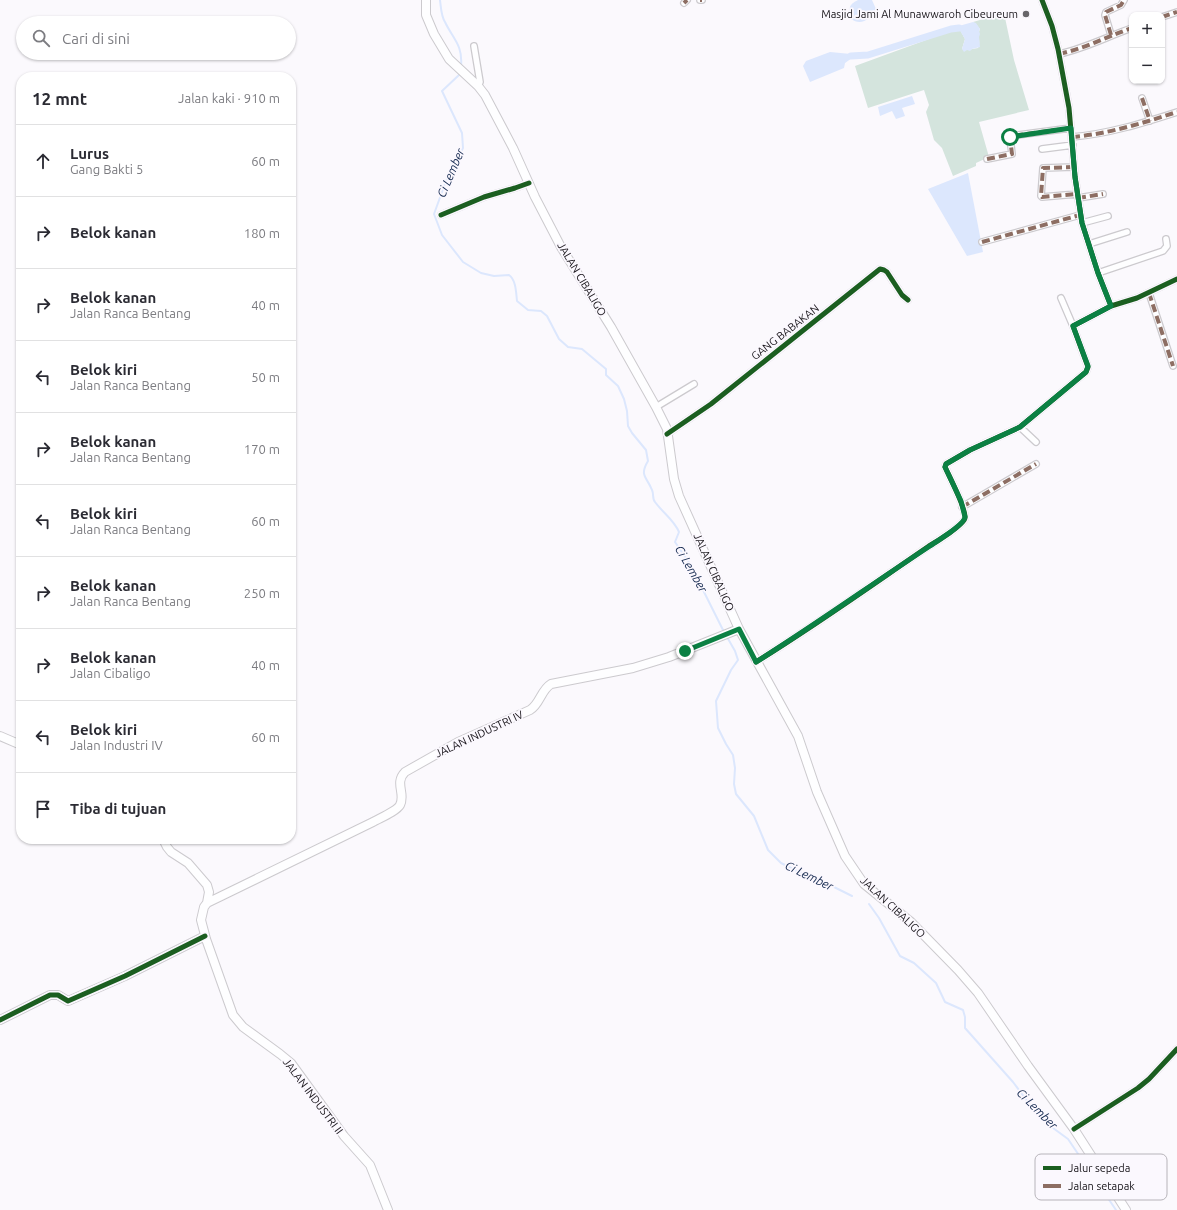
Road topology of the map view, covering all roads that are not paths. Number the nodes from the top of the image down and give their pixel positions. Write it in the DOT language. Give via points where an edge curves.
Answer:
graph roads {
  1 [pos="426,0"];
  2 [pos="1124,0"];
  3 [pos="1044,1"];
  4 [pos="1177,12"];
  5 [pos="1165,16"];
  6 [pos="1129,29"];
  7 [pos="1111,35"];
  8 [pos="474,46"];
  9 [pos="1059,54"];
  10 [pos="478,86"];
  11 [pos="1142,98"];
  12 [pos="1177,112"];
  13 [pos="1150,121"];
  14 [pos="1071,128"];
  15 [pos="1072,137"];
  16 [pos="1073,145"];
  17 [pos="1042,149"];
  18 [pos="987,159"];
  19 [pos="1074,167"];
  20 [pos="529,183"];
  21 [pos="1103,194"];
  22 [pos="1078,196"];
  23 [pos="441,215"];
  24 [pos="1080,215"];
  25 [pos="1108,216"];
  26 [pos="1082,223"];
  27 [pos="1128,232"];
  28 [pos="1166,239"];
  29 [pos="982,242"];
  30 [pos="1089,244"];
  31 [pos="1098,273"];
  32 [pos="1177,279"];
  33 [pos="1149,292"];
  34 [pos="1061,298"];
  35 [pos="908,300"];
  36 [pos="1111,306"];
  37 [pos="1073,326"];
  38 [pos="1173,366"];
  39 [pos="694,384"];
  40 [pos="656,407"];
  41 [pos="1020,427"];
  42 [pos="667,434"];
  43 [pos="1036,442"];
  44 [pos="1036,464"];
  45 [pos="962,506"];
  46 [pos="739,629"];
  47 [pos="756,662"];
  48 [pos="0,736"];
  49 [pos="16,743"];
  50 [pos="166,844"];
  51 [pos="207,903"];
  52 [pos="205,936"];
  53 [pos="0,1020"];
  54 [pos="1177,1048"];
  55 [pos="1074,1129"];
  56 [pos="1090,1154"];
  57 [pos="1120,1200"];
  58 [pos="388,1210"];
  59 [pos="1126,1210"];
  1 -- 10 [label="main road, JALAN CIBALIGO" via="428,21 445,54"];
  2 -- 7 [label="street" via="1121,5 1104,15"];
  3 -- 9 [label="street"];
  4 -- 5 [label="street"];
  6 -- 7 [label="street"];
  7 -- 9 [label="street" via="1077,50"];
  8 -- 10 [label="street" via="480,82"];
  9 -- 14 [label="street"];
  10 -- 20 [label="main road, JALAN CIBALIGO" via="485,95"];
  11 -- 13 [label="street"];
  12 -- 13 [label="street"];
  13 -- 15 [label="street" via="1093,135"];
  14 -- 15 [label="street"];
  14 -- 18 [label="street" via="1011,136 1012,154"];
  15 -- 16 [label="street"];
  16 -- 17 [label="street"];
  16 -- 19 [label="street"];
  19 -- 22 [label="street"];
  19 -- 22 [label="street" via="1043,168 1041,196"];
  20 -- 23 [label="street" via="484,197"];
  20 -- 40 [label="main road, JALAN CIBALIGO" via="562,247 615,333"];
  21 -- 22 [label="street"];
  22 -- 24 [label="street"];
  24 -- 26 [label="street"];
  24 -- 29 [label="street"];
  25 -- 26 [label="street"];
  26 -- 30 [label="street"];
  27 -- 30 [label="street"];
  28 -- 31 [label="street" via="1167,246 1163,251"];
  30 -- 31 [label="street"];
  31 -- 36 [label="street"];
  32 -- 33 [label="street"];
  33 -- 36 [label="street" via="1125,303"];
  33 -- 38 [label="street"];
  34 -- 37 [label="street"];
  35 -- 42 [label="street, GANG BABAKAN" via="884,270 880,270 711,404"];
  36 -- 37 [label="street"];
  37 -- 41 [label="street" via="1088,366 1086,372"];
  39 -- 40 [label="street"];
  40 -- 42 [label="main road, JALAN CIBALIGO"];
  41 -- 43 [label="street"];
  41 -- 45 [label="street" via="970,450 945,465"];
  42 -- 46 [label="main road, JALAN CIBALIGO" via="674,479 680,496"];
  44 -- 45 [label="street"];
  45 -- 47 [label="street" via="965,520 943,537"];
  46 -- 47 [label="main road, JALAN CIBALIGO"];
  46 -- 51 [label="main road, JALAN INDUSTRI IV" via="669,657 633,668 551,684 546,687 530,710 458,742 405,772 400,780 402,802 399,807"];
  47 -- 55 [label="main road, JALAN CIBALIGO" via="798,736 819,798 845,856 864,884 911,922 978,993"];
  48 -- 49 [label="main road"];
  50 -- 51 [label="main road, JALAN INDUSTRI II" via="171,852 188,863 207,885"];
  51 -- 52 [label="main road, JALAN INDUSTRI II" via="201,920"];
  52 -- 53 [label="main road" via="95,990 68,1001 58,995 50,995"];
  52 -- 58 [label="main road, JALAN INDUSTRI II" via="233,1015 243,1026 291,1063 344,1136 370,1165"];
  54 -- 55 [label="street" via="1138,1088"];
  55 -- 56 [label="main road, JALAN CIBALIGO"];
  57 -- 59 [label="main road, JALAN CIBALIGO"];
}
